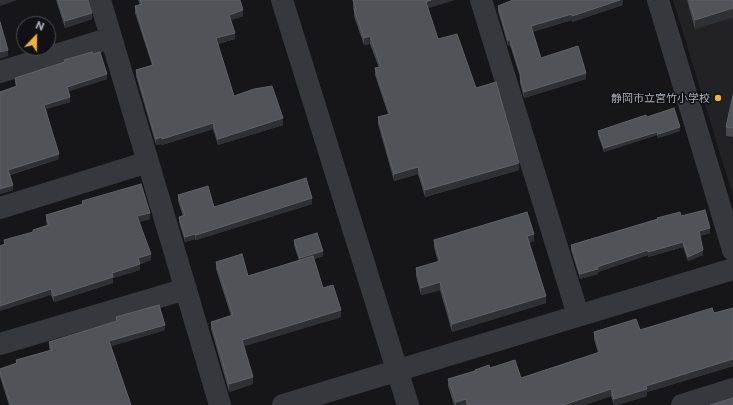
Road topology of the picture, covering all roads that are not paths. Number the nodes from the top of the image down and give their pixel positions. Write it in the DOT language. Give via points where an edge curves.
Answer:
graph roads {
  1 [pos="100,0"];
  2 [pos="282,0"];
  3 [pos="481,0"];
  4 [pos="658,0"];
  5 [pos="111,38"];
  6 [pos="0,72"];
  7 [pos="148,162"];
  8 [pos="0,208"];
  9 [pos="733,250"];
  10 [pos="733,268"];
  11 [pos="186,288"];
  12 [pos="578,315"];
  13 [pos="0,344"];
  14 [pos="398,370"];
  15 [pos="733,389"];
  16 [pos="220,405"];
  17 [pos="283,405"];
  18 [pos="408,405"];
  19 [pos="682,405"];
  1 -- 5 [label="street"];
  2 -- 14 [label="street"];
  3 -- 12 [label="street"];
  4 -- 9 [label="street"];
  5 -- 6 [label="street"];
  5 -- 7 [label="street"];
  7 -- 8 [label="street"];
  7 -- 11 [label="street"];
  10 -- 12 [label="street"];
  11 -- 13 [label="street"];
  11 -- 16 [label="street"];
  12 -- 14 [label="street"];
  14 -- 17 [label="street"];
  14 -- 18 [label="street"];
  15 -- 19 [label="street"];
}
